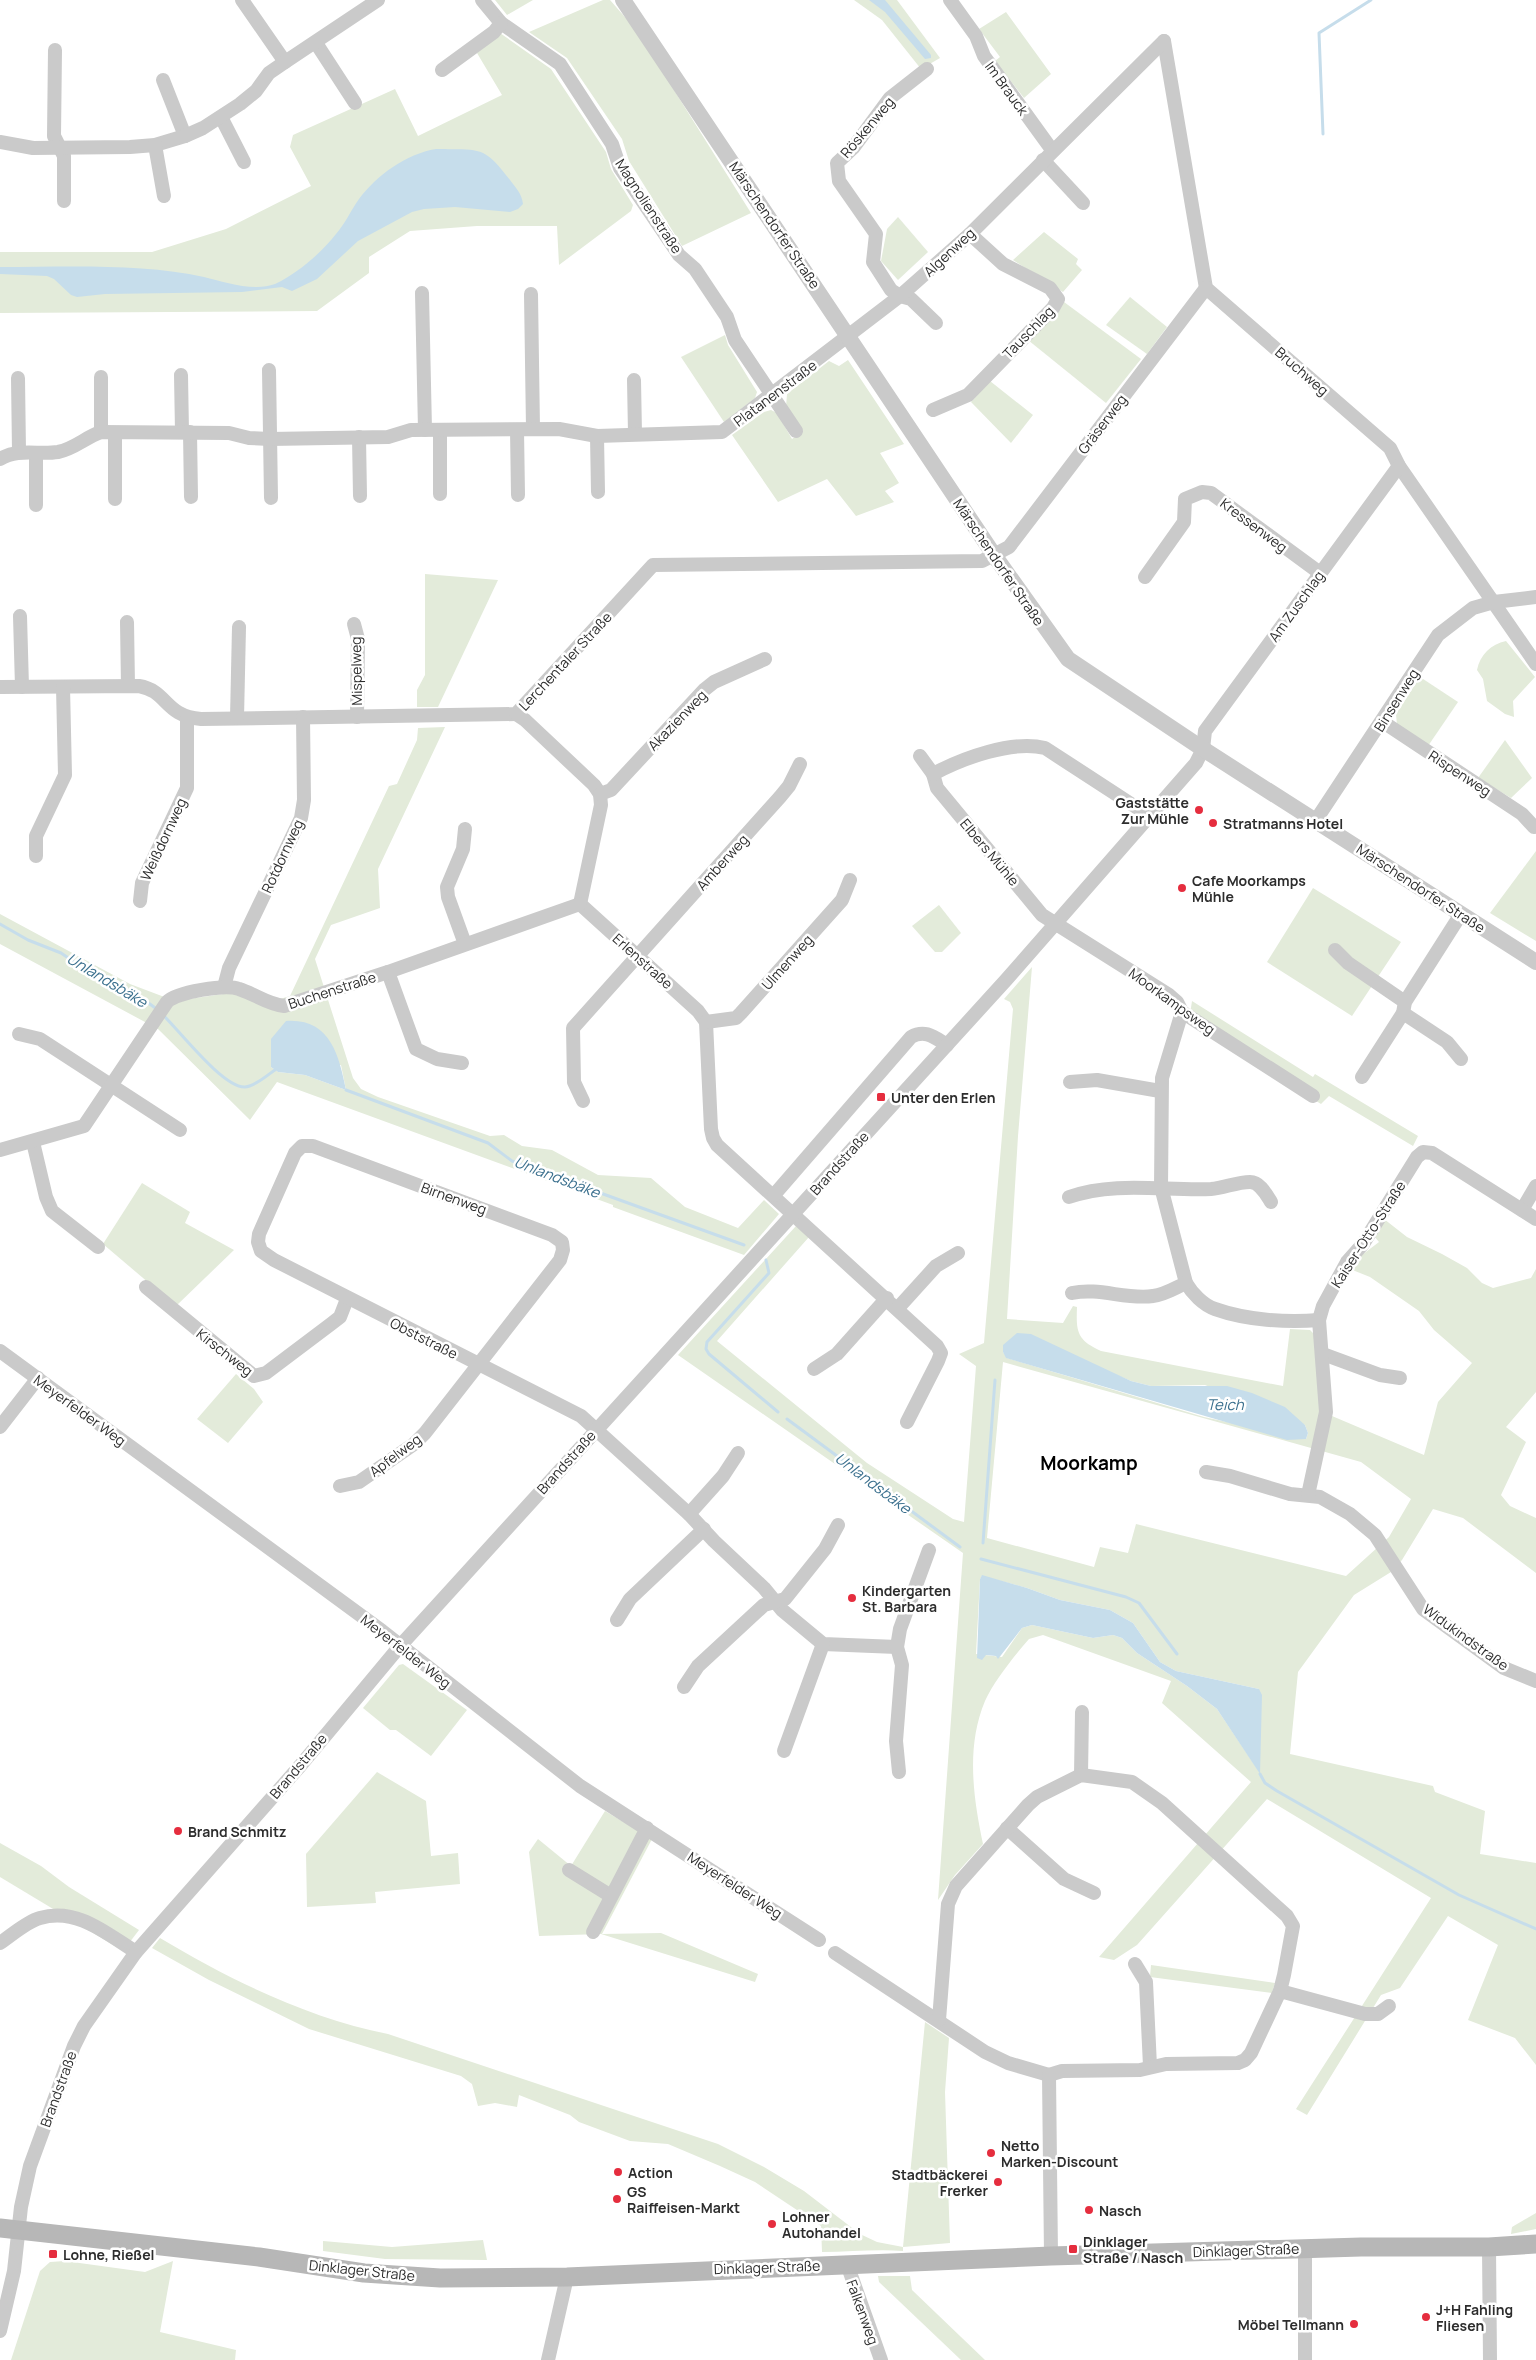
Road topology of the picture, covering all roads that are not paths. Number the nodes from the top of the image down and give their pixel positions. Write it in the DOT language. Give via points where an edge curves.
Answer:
graph roads {
  1 [pos="242,0"];
  2 [pos="378,0"];
  3 [pos="482,0"];
  4 [pos="623,0"];
  5 [pos="950,0"];
  6 [pos="501,24"];
  7 [pos="316,43"];
  8 [pos="55,50"];
  9 [pos="285,62"];
  10 [pos="927,69"];
  11 [pos="442,70"];
  12 [pos="163,80"];
  13 [pos="355,103"];
  14 [pos="221,116"];
  15 [pos="185,136"];
  16 [pos="0,142"];
  17 [pos="155,145"];
  18 [pos="59,148"];
  19 [pos="1047,155"];
  20 [pos="244,162"];
  21 [pos="164,196"];
  22 [pos="64,201"];
  23 [pos="1083,203"];
  24 [pos="970,234"];
  25 [pos="1206,288"];
  26 [pos="422,293"];
  27 [pos="531,294"];
  28 [pos="900,296"];
  29 [pos="936,323"];
  30 [pos="849,337"];
  31 [pos="270,370"];
  32 [pos="181,375"];
  33 [pos="101,377"];
  34 [pos="18,378"];
  35 [pos="634,380"];
  36 [pos="771,397"];
  37 [pos="933,410"];
  38 [pos="425,430"];
  39 [pos="440,430"];
  40 [pos="517,430"];
  41 [pos="533,430"];
  42 [pos="796,431"];
  43 [pos="101,432"];
  44 [pos="186,432"];
  45 [pos="115,433"];
  46 [pos="635,434"];
  47 [pos="597,436"];
  48 [pos="359,437"];
  49 [pos="270,439"];
  50 [pos="19,452"];
  51 [pos="36,453"];
  52 [pos="0,460"];
  53 [pos="1399,466"];
  54 [pos="598,492"];
  55 [pos="440,494"];
  56 [pos="518,495"];
  57 [pos="360,496"];
  58 [pos="191,497"];
  59 [pos="115,498"];
  60 [pos="270,498"];
  61 [pos="36,505"];
  62 [pos="994,555"];
  63 [pos="1320,573"];
  64 [pos="1145,577"];
  65 [pos="1536,597"];
  66 [pos="1494,602"];
  67 [pos="20,616"];
  68 [pos="127,622"];
  69 [pos="354,624"];
  70 [pos="239,627"];
  71 [pos="765,659"];
  72 [pos="1536,664"];
  73 [pos="128,686"];
  74 [pos="0,687"];
  75 [pos="22,687"];
  76 [pos="63,687"];
  77 [pos="516,714"];
  78 [pos="303,717"];
  79 [pos="357,717"];
  80 [pos="187,718"];
  81 [pos="237,718"];
  82 [pos="1382,722"];
  83 [pos="1203,749"];
  84 [pos="920,756"];
  85 [pos="800,764"];
  86 [pos="933,774"];
  87 [pos="600,794"];
  88 [pos="1151,817"];
  89 [pos="1316,820"];
  90 [pos="1534,827"];
  91 [pos="464,829"];
  92 [pos="36,856"];
  93 [pos="850,880"];
  94 [pos="140,901"];
  95 [pos="580,904"];
  96 [pos="1460,914"];
  97 [pos="1056,922"];
  98 [pos="465,944"];
  99 [pos="1335,950"];
  100 [pos="638,956"];
  101 [pos="1536,962"];
  102 [pos="388,972"];
  103 [pos="224,987"];
  104 [pos="1404,1008"];
  105 [pos="1182,1012"];
  106 [pos="706,1022"];
  107 [pos="19,1034"];
  108 [pos="947,1045"];
  109 [pos="1460,1060"];
  110 [pos="462,1063"];
  111 [pos="1362,1077"];
  112 [pos="1070,1082"];
  113 [pos="113,1086"];
  114 [pos="1160,1091"];
  115 [pos="1313,1096"];
  116 [pos="583,1101"];
  117 [pos="180,1130"];
  118 [pos="33,1142"];
  119 [pos="0,1150"];
  120 [pos="1536,1186"];
  121 [pos="1161,1187"];
  122 [pos="774,1195"];
  123 [pos="1069,1197"];
  124 [pos="1272,1202"];
  125 [pos="1522,1210"];
  126 [pos="794,1213"];
  127 [pos="1536,1219"];
  128 [pos="258,1242"];
  129 [pos="98,1248"];
  130 [pos="958,1253"];
  131 [pos="1186,1283"];
  132 [pos="146,1287"];
  133 [pos="1072,1293"];
  134 [pos="346,1299"];
  135 [pos="892,1303"];
  136 [pos="1319,1320"];
  137 [pos="0,1351"];
  138 [pos="1323,1354"];
  139 [pos="478,1365"];
  140 [pos="814,1369"];
  141 [pos="38,1378"];
  142 [pos="1400,1378"];
  143 [pos="907,1422"];
  144 [pos="0,1427"];
  145 [pos="596,1429"];
  146 [pos="738,1453"];
  147 [pos="1206,1472"];
  148 [pos="340,1486"];
  149 [pos="1308,1495"];
  150 [pos="689,1514"];
  151 [pos="838,1525"];
  152 [pos="704,1530"];
  153 [pos="929,1550"];
  154 [pos="773,1601"];
  155 [pos="617,1620"];
  156 [pos="823,1644"];
  157 [pos="400,1646"];
  158 [pos="897,1647"];
  159 [pos="1536,1680"];
  160 [pos="684,1687"];
  161 [pos="1082,1712"];
  162 [pos="784,1751"];
  163 [pos="899,1772"];
  164 [pos="1081,1775"];
  165 [pos="647,1828"];
  166 [pos="1007,1828"];
  167 [pos="569,1870"];
  168 [pos="1094,1893"];
  169 [pos="611,1896"];
  170 [pos="593,1932"];
  171 [pos="819,1940"];
  172 [pos="0,1943"];
  173 [pos="136,1952"];
  174 [pos="835,1953"];
  175 [pos="1134,1964"];
  176 [pos="1280,1991"];
  177 [pos="1388,2006"];
  178 [pos="939,2020"];
  179 [pos="1150,2066"];
  180 [pos="1050,2075"];
  181 [pos="9,2229"];
  182 [pos="1536,2244"];
  183 [pos="1489,2247"];
  184 [pos="1305,2248"];
  185 [pos="1050,2256"];
  186 [pos="847,2264"];
  187 [pos="567,2277"];
  188 [pos="0,2331"];
  189 [pos="548,2360"];
  190 [pos="881,2360"];
  191 [pos="1305,2360"];
  192 [pos="1490,2360"];
  1 -- 9 [label="street"];
  2 -- 7 [label="street"];
  3 -- 6 [label="street, Magnolienstraße"];
  4 -- 30 [label="street, Märschendorfer Straße"];
  5 -- 19 [label="street, Im Brauck" via="976,36 984,56"];
  6 -- 11 [label="street"];
  6 -- 36 [label="street, Magnolienstraße" via="560,64 612,144 620,168 677,252 695,269"];
  7 -- 9 [label="street"];
  7 -- 13 [label="street"];
  8 -- 18 [label="street" via="54,136"];
  9 -- 14 [label="street" via="270,73 256,91"];
  10 -- 28 [label="street, Röskenweg" via="890,98 853,148 836,163 839,181 876,234 873,262 891,290"];
  12 -- 15 [label="street"];
  14 -- 15 [label="street"];
  14 -- 20 [label="street"];
  15 -- 17 [label="street"];
  16 -- 18 [label="street" via="33,148"];
  17 -- 18 [label="street"];
  17 -- 21 [label="street"];
  18 -- 22 [label="street" via="64,156"];
  19 -- 23 [label="street"];
  19 -- 24 [label="street, Algenweg"];
  19 -- 25 [label="street, Algenweg" via="1164,41"];
  24 -- 28 [label="street, Algenweg"];
  24 -- 37 [label="street, Tauschlag" via="1003,264 1050,288 1058,299 1053,308 968,395"];
  25 -- 53 [label="street, Bruchweg" via="1390,448"];
  25 -- 62 [label="street, Gräserweg" via="1009,547"];
  26 -- 38 [label="street"];
  27 -- 41 [label="street"];
  28 -- 29 [label="street" via="912,299"];
  28 -- 30 [label="street, Algenweg"];
  30 -- 36 [label="street, Platanenstraße"];
  30 -- 62 [label="street, Märschendorfer Straße"];
  31 -- 49 [label="street"];
  32 -- 44 [label="street"];
  33 -- 43 [label="street"];
  34 -- 50 [label="street"];
  35 -- 46 [label="street"];
  36 -- 42 [label="street, Magnolienstraße"];
  36 -- 46 [label="street, Platanenstraße" via="722,432"];
  38 -- 39 [label="street, Platanenstraße"];
  38 -- 48 [label="street, Platanenstraße" via="411,430 388,437"];
  39 -- 40 [label="street, Platanenstraße"];
  39 -- 55 [label="street"];
  40 -- 41 [label="street, Platanenstraße"];
  40 -- 56 [label="street"];
  41 -- 47 [label="street, Platanenstraße" via="559,429"];
  43 -- 45 [label="street, Platanenstraße"];
  43 -- 51 [label="street" via="68,450"];
  44 -- 45 [label="street, Platanenstraße"];
  44 -- 49 [label="street, Platanenstraße" via="229,433"];
  44 -- 58 [label="street"];
  45 -- 59 [label="street"];
  46 -- 47 [label="street, Platanenstraße"];
  47 -- 54 [label="street"];
  48 -- 49 [label="street, Platanenstraße"];
  48 -- 57 [label="street"];
  49 -- 60 [label="street"];
  50 -- 51 [label="street"];
  50 -- 52 [label="street"];
  51 -- 61 [label="street"];
  53 -- 63 [label="street, Am Zuschlag"];
  53 -- 66 [label="street, Bruchweg"];
  62 -- 77 [label="street, Lerchentaler Straße" via="982,561 653,565"];
  62 -- 83 [label="street, Märschendorfer Straße" via="1068,659"];
  63 -- 64 [label="street, Kressenweg" via="1211,493 1202,492 1185,500 1184,522"];
  63 -- 83 [label="street, Am Zuschlag" via="1205,731"];
  65 -- 66 [label="street, Binsenweg"];
  66 -- 72 [label="street, Bruchweg"];
  66 -- 82 [label="street, Binsenweg" via="1473,608 1438,635"];
  67 -- 75 [label="street"];
  68 -- 73 [label="street"];
  69 -- 79 [label="street, Mispelweg" via="358,639"];
  70 -- 81 [label="street"];
  71 -- 87 [label="street, Akazienweg" via="704,690 611,790"];
  73 -- 76 [label="street"];
  73 -- 80 [label="street" via="148,688 176,713"];
  74 -- 75 [label="street"];
  75 -- 76 [label="street"];
  76 -- 92 [label="street" via="65,775 36,836"];
  77 -- 79 [label="street, Lerchentaler Straße"];
  77 -- 87 [label="street"];
  78 -- 79 [label="street, Lerchentaler Straße"];
  78 -- 81 [label="street, Lerchentaler Straße"];
  78 -- 103 [label="street, Rotdornweg" via="304,800 301,818 229,968"];
  80 -- 81 [label="street, Lerchentaler Straße"];
  80 -- 94 [label="street, Weißdornweg" via="187,788 142,883"];
  82 -- 89 [label="street, Binsenweg"];
  82 -- 90 [label="street, Rispenweg" via="1522,814"];
  83 -- 88 [label="street, Brandstraße" via="1196,763"];
  83 -- 89 [label="street, Märschendorfer Straße"];
  84 -- 86 [label="street, Elbers Mühle"];
  85 -- 100 [label="street, Amberweg" via="780,797"];
  86 -- 88 [label="street" via="963,760 1031,744 1045,748"];
  86 -- 97 [label="street, Elbers Mühle" via="937,788 1042,915"];
  87 -- 95 [label="street"];
  88 -- 97 [label="street, Brandstraße"];
  89 -- 96 [label="street, Märschendorfer Straße"];
  91 -- 98 [label="street" via="463,849 447,887"];
  93 -- 106 [label="street, Ulmenweg" via="842,900 736,1018"];
  95 -- 98 [label="street, Buchenstraße"];
  95 -- 100 [label="street, Erlenstraße"];
  96 -- 101 [label="street, Märschendorfer Straße"];
  96 -- 104 [label="street"];
  97 -- 105 [label="street, Moorkampsweg" via="1168,995"];
  97 -- 108 [label="street, Brandstraße"];
  98 -- 102 [label="street, Buchenstraße"];
  99 -- 104 [label="street"];
  100 -- 106 [label="street, Erlenstraße"];
  100 -- 116 [label="street, Amberweg" via="573,1028 574,1082"];
  102 -- 103 [label="street, Buchenstraße" via="284,1006 274,1005 240,989"];
  102 -- 110 [label="street" via="416,1049"];
  103 -- 113 [label="street, Buchenstraße" via="176,996 167,1002"];
  104 -- 109 [label="street" via="1447,1042"];
  104 -- 111 [label="street"];
  105 -- 114 [label="street"];
  105 -- 115 [label="street, Moorkampsweg"];
  106 -- 122 [label="street" via="712,1138"];
  107 -- 113 [label="street" via="40,1040"];
  108 -- 122 [label="street" via="928,1034 919,1032 911,1037"];
  108 -- 126 [label="street, Brandstraße"];
  112 -- 114 [label="street" via="1097,1080"];
  113 -- 117 [label="street"];
  113 -- 118 [label="street, Buchenstraße" via="84,1126"];
  114 -- 121 [label="street"];
  118 -- 119 [label="street, Buchenstraße"];
  118 -- 129 [label="street" via="52,1210"];
  120 -- 125 [label="street"];
  121 -- 123 [label="street" via="1088,1190"];
  121 -- 124 [label="street" via="1214,1189 1251,1182 1261,1187"];
  121 -- 131 [label="street"];
  122 -- 126 [label="street"];
  125 -- 127 [label="street"];
  125 -- 136 [label="street, Kaiser-Otto-Straße" via="1432,1152 1423,1152 1363,1244 1347,1262"];
  126 -- 135 [label="street"];
  126 -- 145 [label="street, Brandstraße"];
  128 -- 134 [label="street, Obststraße" via="261,1251 274,1260"];
  128 -- 139 [label="street, Birnenweg" via="262,1225 295,1152 302,1146 313,1146 552,1234 562,1242 560,1260"];
  130 -- 135 [label="street" via="936,1266"];
  131 -- 133 [label="street" via="1155,1296 1088,1290"];
  131 -- 136 [label="street" via="1214,1309 1274,1321"];
  132 -- 134 [label="street, Kirschweg" via="254,1376 266,1374 340,1317"];
  134 -- 139 [label="street, Obststraße"];
  135 -- 140 [label="street" via="837,1354"];
  135 -- 143 [label="street" via="941,1353"];
  136 -- 138 [label="street, Kaiser-Otto-Straße"];
  137 -- 141 [label="street, Meyerfelder Weg"];
  138 -- 142 [label="street" via="1380,1375"];
  138 -- 149 [label="street, Kaiser-Otto-Straße" via="1326,1412"];
  139 -- 145 [label="street, Obststraße" via="581,1416"];
  139 -- 148 [label="street, Apfelweg" via="414,1444 359,1482"];
  141 -- 144 [label="street"];
  141 -- 157 [label="street, Meyerfelder Weg"];
  145 -- 150 [label="street, Obststraße"];
  145 -- 157 [label="street, Brandstraße"];
  146 -- 150 [label="street" via="723,1476"];
  147 -- 149 [label="street, Widukindstraße" via="1290,1494"];
  149 -- 159 [label="street, Widukindstraße" via="1320,1497 1350,1514 1375,1535 1423,1609 1504,1668"];
  150 -- 152 [label="street, Obststraße"];
  151 -- 154 [label="street" via="825,1549 785,1599"];
  152 -- 154 [label="street, Obststraße" via="764,1588"];
  152 -- 155 [label="street" via="630,1599"];
  153 -- 158 [label="street" via="900,1629"];
  154 -- 156 [label="street, Obststraße"];
  154 -- 160 [label="street" via="764,1605 698,1666"];
  156 -- 158 [label="street"];
  156 -- 162 [label="street"];
  157 -- 165 [label="street, Meyerfelder Weg" via="580,1786"];
  157 -- 173 [label="street, Brandstraße" via="300,1766"];
  158 -- 163 [label="street" via="902,1666 896,1741"];
  161 -- 164 [label="street"];
  164 -- 166 [label="street" via="1037,1797"];
  164 -- 176 [label="street" via="1132,1782 1162,1804 1288,1916 1293,1926 1292,1937"];
  165 -- 169 [label="street"];
  165 -- 171 [label="street, Meyerfelder Weg"];
  166 -- 168 [label="street" via="1064,1879"];
  166 -- 178 [label="street" via="956,1886 948,1904"];
  167 -- 169 [label="street"];
  169 -- 170 [label="street"];
  172 -- 173 [label="street" via="39,1918 74,1916"];
  173 -- 181 [label="street, Brandstraße" via="84,2026 74,2046"];
  174 -- 178 [label="street"];
  175 -- 179 [label="street" via="1146,1982"];
  176 -- 177 [label="street" via="1365,2014 1378,2014"];
  176 -- 179 [label="street" via="1245,2060"];
  178 -- 180 [label="street" via="1008,2064"];
  179 -- 180 [label="street" via="1140,2070 1062,2071"];
  180 -- 185 [label="street"];
  181 -- 187 [label="main road, Dinklager Straße" via="258,2256 364,2273 440,2278"];
  181 -- 188 [label="street, Brandstraße" via="14,2271"];
  182 -- 183 [label="main road, Dinklager Straße"];
  183 -- 184 [label="main road, Dinklager Straße"];
  183 -- 192 [label="street"];
  184 -- 185 [label="main road, Dinklager Straße"];
  184 -- 191 [label="street"];
  185 -- 186 [label="main road, Dinklager Straße"];
  186 -- 187 [label="main road, Dinklager Straße"];
  186 -- 190 [label="street, Falkenweg"];
  187 -- 189 [label="street"];
}
